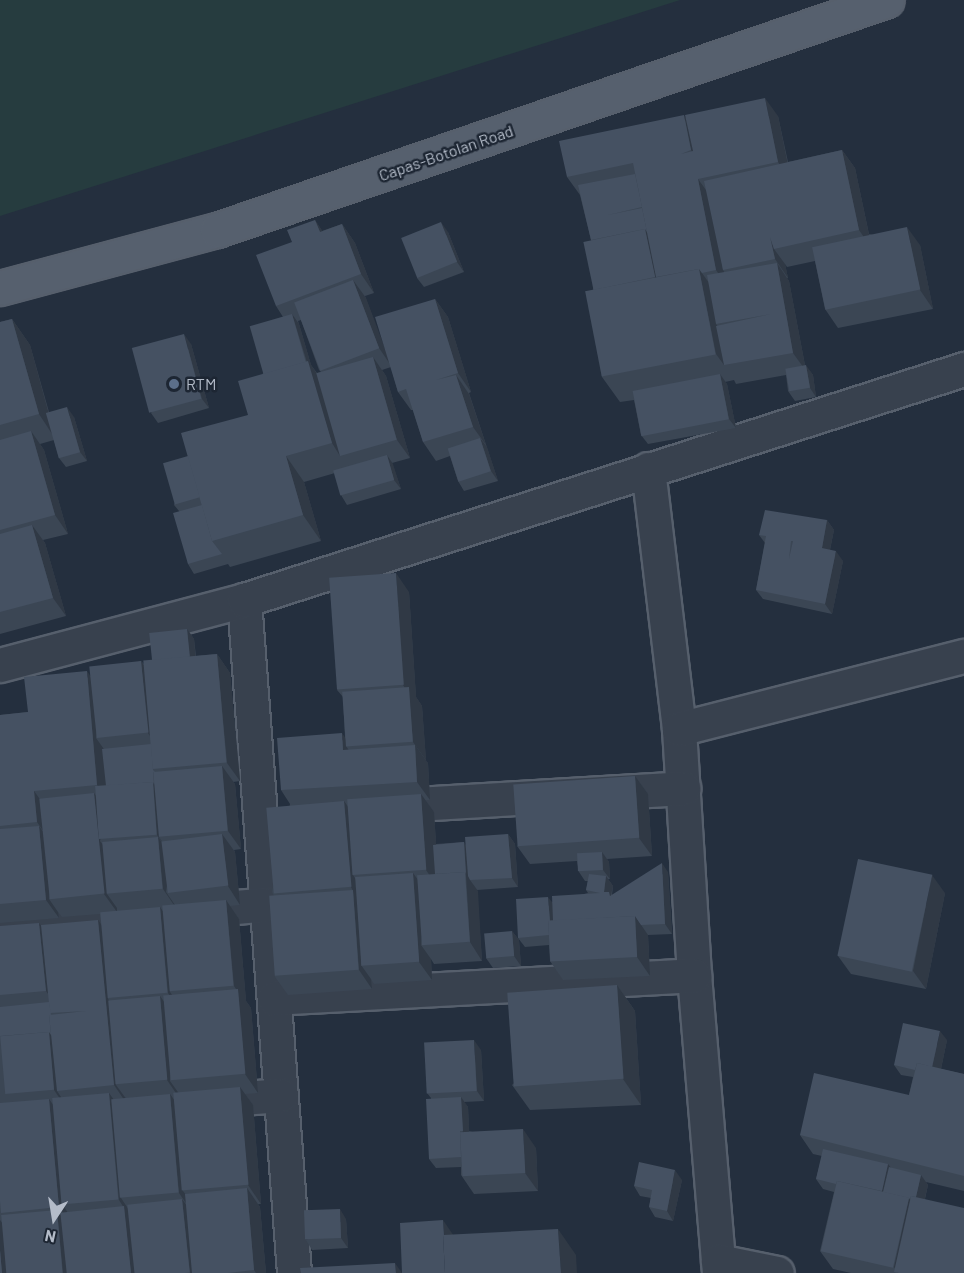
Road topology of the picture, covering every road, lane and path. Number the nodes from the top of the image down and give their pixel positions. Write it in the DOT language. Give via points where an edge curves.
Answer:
graph roads {
  1 [pos="887,0"];
  2 [pos="0,288"];
  3 [pos="964,369"];
  4 [pos="648,469"];
  5 [pos="244,600"];
  6 [pos="964,656"];
  7 [pos="0,665"];
  8 [pos="679,729"];
  9 [pos="683,788"];
  10 [pos="354,808"];
  11 [pos="296,812"];
  12 [pos="261,814"];
  13 [pos="267,904"];
  14 [pos="0,928"];
  15 [pos="694,975"];
  16 [pos="274,998"];
  17 [pos="281,1095"];
  18 [pos="176,1103"];
  19 [pos="718,1267"];
  20 [pos="294,1273"];
  21 [pos="777,1273"];
  1 -- 2 [label="main road, Capas-Botolan Road" via="217,230"];
  3 -- 4 [label="street"];
  4 -- 5 [label="street"];
  4 -- 8 [label="street"];
  5 -- 7 [label="street"];
  5 -- 12 [label="street"];
  6 -- 8 [label="street"];
  8 -- 9 [label="street"];
  9 -- 10 [label="street"];
  9 -- 15 [label="street"];
  11 -- 12 [label="street"];
  12 -- 13 [label="street"];
  13 -- 14 [label="street"];
  13 -- 16 [label="street"];
  15 -- 16 [label="street"];
  15 -- 19 [label="street"];
  16 -- 17 [label="street"];
  17 -- 18 [label="street"];
  17 -- 20 [label="street"];
  19 -- 21 [label="street"];
}
